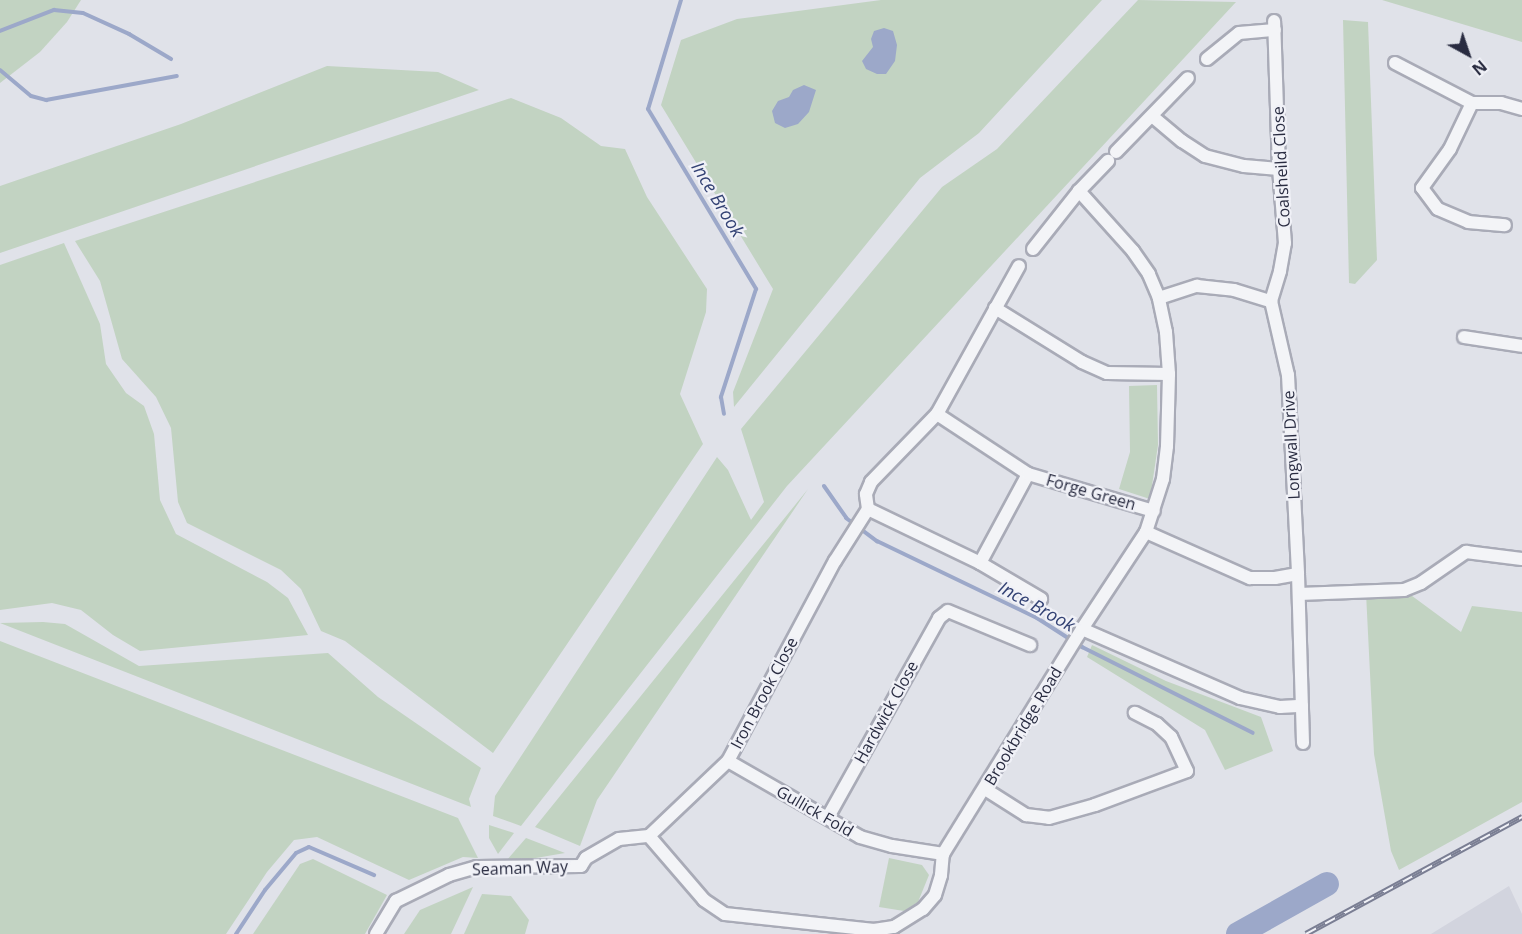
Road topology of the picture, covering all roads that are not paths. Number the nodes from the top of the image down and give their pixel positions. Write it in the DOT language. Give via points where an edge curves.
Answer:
graph roads {
  1 [pos="1207,59"];
  2 [pos="1395,63"];
  3 [pos="1188,78"];
  4 [pos="1472,103"];
  5 [pos="1522,109"];
  6 [pos="1152,116"];
  7 [pos="1279,169"];
  8 [pos="1079,191"];
  9 [pos="1505,225"];
  10 [pos="1033,249"];
  11 [pos="1018,266"];
  12 [pos="1159,298"];
  13 [pos="1271,301"];
  14 [pos="995,308"];
  15 [pos="1464,337"];
  16 [pos="1522,346"];
  17 [pos="1169,374"];
  18 [pos="937,414"];
  19 [pos="1028,474"];
  20 [pos="867,511"];
  21 [pos="1154,511"];
  22 [pos="1146,532"];
  23 [pos="1522,559"];
  24 [pos="980,563"];
  25 [pos="1299,574"];
  26 [pos="1299,594"];
  27 [pos="1041,598"];
  28 [pos="1080,632"];
  29 [pos="1030,645"];
  30 [pos="1302,706"];
  31 [pos="1135,713"];
  32 [pos="1303,743"];
  33 [pos="728,761"];
  34 [pos="985,789"];
  35 [pos="828,817"];
  36 [pos="649,836"];
  37 [pos="943,854"];
  38 [pos="376,934"];
  1 -- 7 [label="street, Coalsheild Close" via="1239,33 1275,26"];
  2 -- 4 [label="street"];
  3 -- 6 [label="street"];
  4 -- 5 [label="street" via="1501,103"];
  4 -- 9 [label="street" via="1450,149 1422,188 1438,209 1458,218"];
  6 -- 7 [label="street" via="1205,156 1244,166"];
  6 -- 8 [label="street"];
  7 -- 13 [label="street, Coalsheild Close" via="1285,243"];
  8 -- 10 [label="street"];
  8 -- 12 [label="street, Brookbridge Road" via="1133,250"];
  11 -- 14 [label="street"];
  12 -- 13 [label="street" via="1197,286 1234,290"];
  12 -- 17 [label="street, Brookbridge Road"];
  13 -- 25 [label="street, Longwall Drive" via="1288,375"];
  14 -- 17 [label="street" via="1082,362 1107,373"];
  14 -- 18 [label="street"];
  15 -- 16 [label="street"];
  17 -- 21 [label="street, Brookbridge Road" via="1167,446"];
  18 -- 19 [label="street, Forge Green"];
  18 -- 20 [label="street" via="871,482 866,494"];
  19 -- 21 [label="street, Forge Green"];
  19 -- 24 [label="street, Forge Green"];
  20 -- 24 [label="street"];
  20 -- 33 [label="street, Iron Brook Close" via="835,561"];
  21 -- 22 [label="street, Brookbridge Road"];
  22 -- 25 [label="street" via="1250,578"];
  22 -- 28 [label="street, Brookbridge Road"];
  23 -- 26 [label="street" via="1466,552 1404,590"];
  24 -- 27 [label="street"];
  25 -- 26 [label="street, Longwall Drive"];
  26 -- 30 [label="street, Longwall Drive"];
  28 -- 30 [label="street" via="1240,698 1280,707"];
  28 -- 34 [label="street, Brookbridge Road"];
  29 -- 35 [label="street, Hardwick Close" via="948,611 939,618"];
  30 -- 32 [label="street, Longwall Drive"];
  31 -- 34 [label="street" via="1157,724 1171,737 1187,771 1049,818 1026,815"];
  33 -- 35 [label="street, Gullick Fold"];
  33 -- 36 [label="street, Iron Brook Close"];
  34 -- 37 [label="street, Brookbridge Road"];
  35 -- 37 [label="street, Gullick Fold" via="860,837"];
  36 -- 37 [label="street, Brookbridge Road" via="704,900 725,914 874,930 894,927 923,909 935,895"];
  36 -- 38 [label="street, Seaman Way" via="619,838 586,858 581,866 477,867 449,875 396,901"];
}
